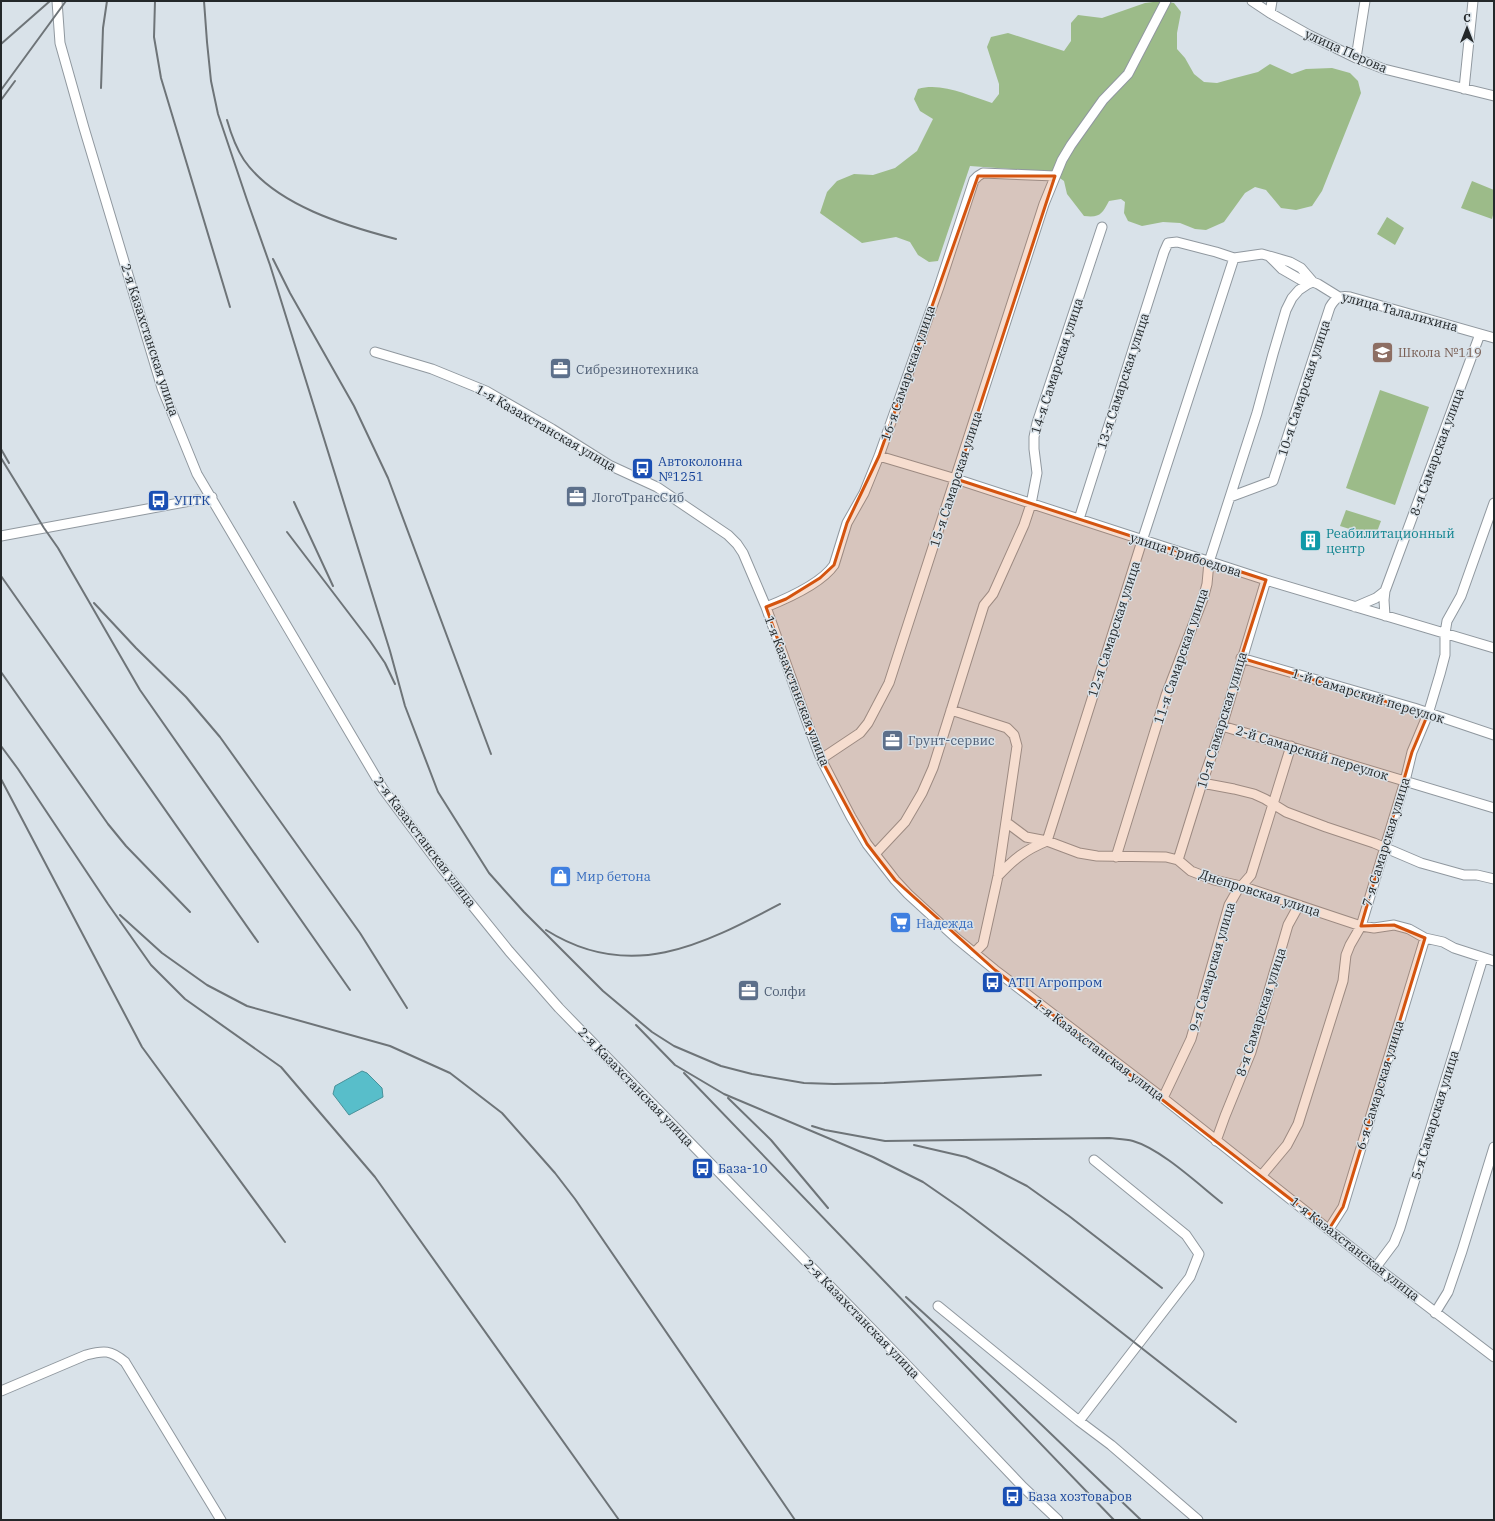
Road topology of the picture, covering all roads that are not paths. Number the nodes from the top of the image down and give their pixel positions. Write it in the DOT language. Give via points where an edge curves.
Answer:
graph roads {
  1 [pos="57,1"];
  2 [pos="1166,1"];
  3 [pos="1252,1"];
  4 [pos="1272,1"];
  5 [pos="1365,1"];
  6 [pos="1473,1"];
  7 [pos="1270,14"];
  8 [pos="1356,58"];
  9 [pos="1464,89"];
  10 [pos="1494,96"];
  11 [pos="1055,176"];
  12 [pos="1102,227"];
  13 [pos="1168,243"];
  14 [pos="1234,258"];
  15 [pos="1311,283"];
  16 [pos="1339,297"];
  17 [pos="1480,334"];
  18 [pos="1494,338"];
  19 [pos="376,352"];
  20 [pos="879,456"];
  21 [pos="956,479"];
  22 [pos="212,497"];
  23 [pos="1230,497"];
  24 [pos="1494,503"];
  25 [pos="1031,504"];
  26 [pos="1079,519"];
  27 [pos="1,536"];
  28 [pos="1142,541"];
  29 [pos="1209,562"];
  30 [pos="1266,580"];
  31 [pos="1385,591"];
  32 [pos="766,607"];
  33 [pos="1355,607"];
  34 [pos="1385,616"];
  35 [pos="1445,633"];
  36 [pos="1494,648"];
  37 [pos="1241,658"];
  38 [pos="951,710"];
  39 [pos="1428,714"];
  40 [pos="1222,726"];
  41 [pos="1494,735"];
  42 [pos="1291,746"];
  43 [pos="821,759"];
  44 [pos="1405,781"];
  45 [pos="1202,783"];
  46 [pos="1273,804"];
  47 [pos="1494,808"];
  48 [pos="1006,822"];
  49 [pos="1047,841"];
  50 [pos="1385,848"];
  51 [pos="875,854"];
  52 [pos="1116,856"];
  53 [pos="1178,860"];
  54 [pos="998,876"];
  55 [pos="1494,879"];
  56 [pos="1241,886"];
  57 [pos="1299,905"];
  58 [pos="1360,926"];
  59 [pos="1425,938"];
  60 [pos="974,953"];
  61 [pos="1483,958"];
  62 [pos="1494,961"];
  63 [pos="1163,1098"];
  64 [pos="1216,1141"];
  65 [pos="1494,1147"];
  66 [pos="1094,1160"];
  67 [pos="1262,1175"];
  68 [pos="1329,1229"];
  69 [pos="1376,1266"];
  70 [pos="938,1306"];
  71 [pos="1435,1312"];
  72 [pos="1494,1357"];
  73 [pos="1,1392"];
  74 [pos="1079,1421"];
  75 [pos="221,1520"];
  76 [pos="1058,1520"];
  77 [pos="1198,1520"];
  1 -- 22 [label="street, 2-я Казахстанская улица" via="60,43 162,388 197,474"];
  2 -- 11 [label="street, 15-я Самарская улица" via="1128,74 1103,100 1071,145"];
  3 -- 7 [label="street, улица Перова"];
  4 -- 7 [label="street"];
  5 -- 8 [label="street"];
  6 -- 9 [label="street"];
  7 -- 8 [label="street, улица Перова"];
  8 -- 9 [label="street, улица Перова" via="1384,70"];
  9 -- 10 [label="street, улица Перова"];
  11 -- 20 [label="street, 16-я Самарская улица" via="983,173 974,180"];
  11 -- 21 [label="street, 15-я Самарская улица"];
  12 -- 25 [label="street, 14-я Самарская улица" via="1037,423 1034,437 1037,473"];
  13 -- 14 [label="street, улица Талалихина" via="1177,242"];
  13 -- 26 [label="street, 13-я Самарская улица"];
  14 -- 15 [label="street, улица Талалихина" via="1262,254 1290,262 1301,268"];
  14 -- 28 [label="street, 12-я Самарская улица"];
  15 -- 16 [label="street, улица Талалихина" via="1318,284"];
  15 -- 23 [label="street, 11-я Самарская улица" via="1299,290 1286,310 1258,413"];
  16 -- 17 [label="street, улица Талалихина" via="1350,297"];
  16 -- 23 [label="street, 10-я Самарская улица" via="1330,307 1273,482"];
  17 -- 18 [label="street, улица Талалихина"];
  17 -- 31 [label="street, 8-я Самарская улица"];
  19 -- 32 [label="street, 1-я Казахстанская улица" via="432,369 486,391 609,465 657,487 718,528 737,544"];
  20 -- 21 [label="street, улица Грибоедова"];
  20 -- 32 [label="street, 16-я Самарская улица" via="864,493 847,523 830,571 786,599"];
  21 -- 25 [label="street, улица Грибоедова"];
  21 -- 43 [label="street, 15-я Самарская улица" via="889,683 860,733"];
  22 -- 27 [label="street"];
  22 -- 76 [label="street, 2-я Казахстанская улица" via="383,789 509,951 559,1008 904,1361 1023,1487"];
  23 -- 29 [label="street, 11-я Самарская улица"];
  24 -- 35 [label="street, 7-я Самарская улица" via="1461,596 1446,621"];
  25 -- 26 [label="street, улица Грибоедова"];
  25 -- 38 [label="street, 14-я Самарская улица" via="993,594 984,605"];
  26 -- 28 [label="street, улица Грибоедова"];
  28 -- 29 [label="street, улица Грибоедова"];
  28 -- 49 [label="street, 12-я Самарская улица"];
  29 -- 30 [label="street, улица Грибоедова"];
  29 -- 52 [label="street, 11-я Самарская улица" via="1203,599 1166,695"];
  30 -- 33 [label="street, улица Грибоедова"];
  30 -- 37 [label="street, 10-я Самарская улица"];
  31 -- 33 [label="street"];
  31 -- 34 [label="street, 8-я Самарская улица"];
  32 -- 43 [label="street, 1-я Казахстанская улица"];
  33 -- 34 [label="street, улица Грибоедова"];
  34 -- 35 [label="street, улица Грибоедова"];
  35 -- 36 [label="street, улица Грибоедова"];
  35 -- 39 [label="street, 7-я Самарская улица" via="1445,655"];
  37 -- 39 [label="street, 1-й Самарский переулок"];
  37 -- 40 [label="street, 10-я Самарская улица"];
  38 -- 48 [label="street" via="1007,728 1014,735 1017,746"];
  38 -- 51 [label="street, 14-я Самарская улица" via="933,768 922,793 906,822"];
  39 -- 41 [label="street, 1-й Самарский переулок"];
  39 -- 44 [label="street, 7-я Самарская улица" via="1412,752"];
  40 -- 42 [label="street, 2-й Самарский переулок"];
  40 -- 45 [label="street, 10-я Самарская улица"];
  42 -- 44 [label="street, 2-й Самарский переулок"];
  42 -- 46 [label="street, 9-я Самарская улица"];
  43 -- 51 [label="street, 1-я Казахстанская улица" via="851,817"];
  44 -- 47 [label="street, 2-й Самарский переулок"];
  44 -- 50 [label="street, 7-я Самарская улица"];
  45 -- 46 [label="street" via="1254,794"];
  45 -- 53 [label="street, 10-я Самарская улица"];
  46 -- 50 [label="street" via="1286,812"];
  46 -- 56 [label="street, 9-я Самарская улица" via="1251,875"];
  48 -- 49 [label="street, Днепровская улица" via="1026,837"];
  48 -- 54 [label="street"];
  49 -- 52 [label="street, Днепровская улица" via="1079,853"];
  49 -- 54 [label="street" via="1029,848"];
  50 -- 55 [label="street" via="1437,868"];
  50 -- 58 [label="street, 7-я Самарская улица"];
  51 -- 60 [label="street, 1-я Казахстанская улица" via="908,894"];
  52 -- 53 [label="street, Днепровская улица" via="1166,857"];
  53 -- 56 [label="street, Днепровская улица" via="1197,874"];
  54 -- 60 [label="street" via="983,944"];
  56 -- 57 [label="street, Днепровская улица"];
  56 -- 63 [label="street, 9-я Самарская улица" via="1229,905 1191,1039"];
  57 -- 58 [label="street, Днепровская улица"];
  57 -- 64 [label="street, 8-я Самарская улица" via="1288,925 1251,1052"];
  58 -- 59 [label="street, Днепровская улица" via="1374,928 1394,925 1409,929"];
  58 -- 67 [label="street, 7-я Самарская улица" via="1346,955 1343,981 1295,1129 1287,1145"];
  59 -- 61 [label="street, Днепровская улица" via="1443,942"];
  59 -- 68 [label="street, 6-я Самарская улица" via="1343,1207"];
  60 -- 63 [label="street, 1-я Казахстанская улица"];
  61 -- 62 [label="street, Днепровская улица"];
  61 -- 69 [label="street, 5-я Самарская улица" via="1400,1228 1394,1243"];
  63 -- 64 [label="street, 1-я Казахстанская улица"];
  64 -- 67 [label="street, 1-я Казахстанская улица"];
  65 -- 71 [label="street" via="1448,1292"];
  66 -- 74 [label="street" via="1186,1235 1199,1254 1190,1277"];
  67 -- 68 [label="street, 1-я Казахстанская улица"];
  68 -- 69 [label="street, 1-я Казахстанская улица"];
  69 -- 71 [label="street, 1-я Казахстанская улица"];
  70 -- 74 [label="street"];
  71 -- 72 [label="street, 1-я Казахстанская улица"];
  73 -- 75 [label="street" via="101,1350 116,1354 125,1362"];
  74 -- 77 [label="street" via="1111,1445"];
}
